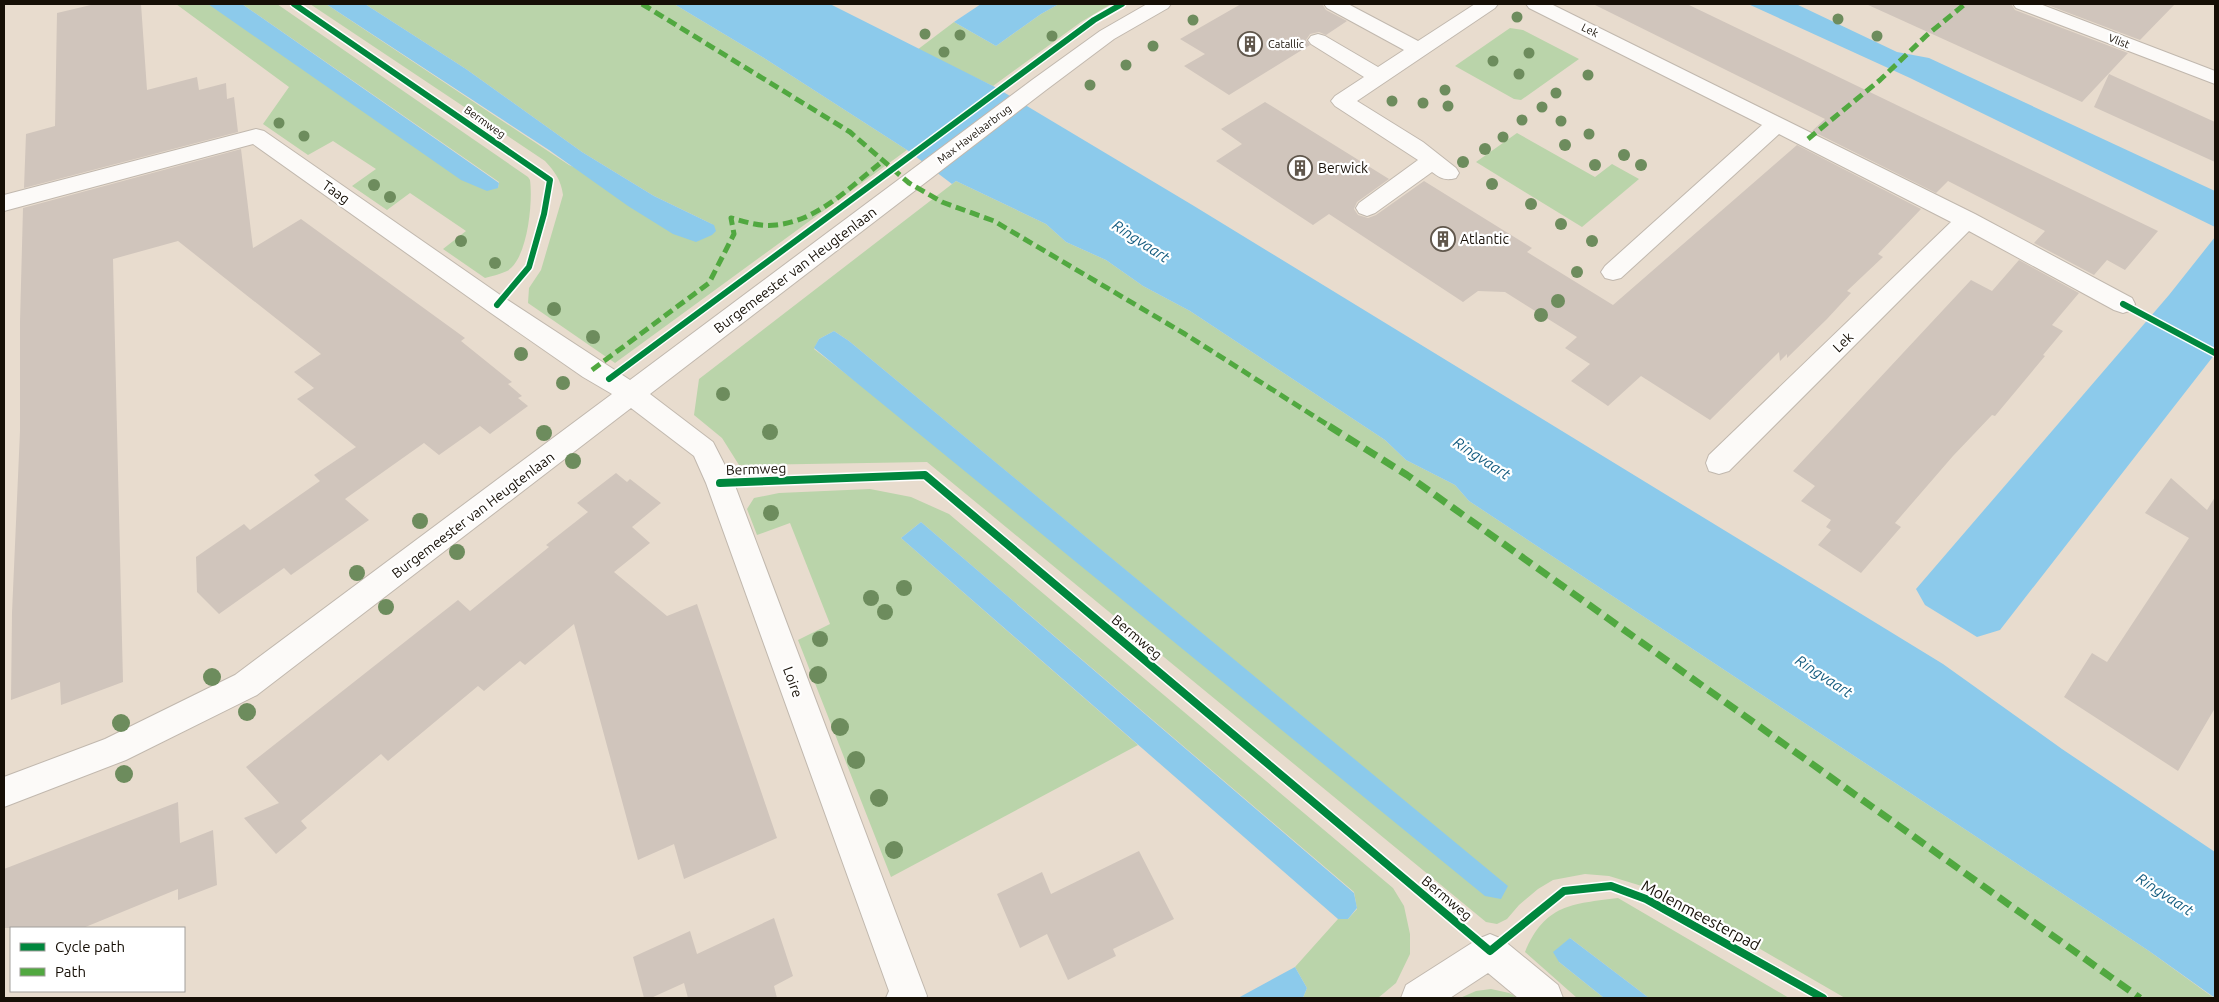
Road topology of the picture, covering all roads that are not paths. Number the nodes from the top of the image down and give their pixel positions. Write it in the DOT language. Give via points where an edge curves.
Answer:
graph roads {
  1 [pos="1161,4"];
  2 [pos="1334,4"];
  3 [pos="1488,4"];
  4 [pos="1536,4"];
  5 [pos="2023,4"];
  6 [pos="1318,40"];
  7 [pos="1417,49"];
  8 [pos="1378,76"];
  9 [pos="2215,78"];
  10 [pos="1777,124"];
  11 [pos="910,183"];
  12 [pos="4,203"];
  13 [pos="1365,207"];
  14 [pos="1967,220"];
  15 [pos="1613,272"];
  16 [pos="2123,304"];
  17 [pos="632,394"];
  18 [pos="1719,463"];
  19 [pos="4,792"];
  20 [pos="904,998"];
  21 [pos="1419,998"];
  22 [pos="1545,998"];
  1 -- 11 [label="street, Max Havelaarbrug" via="1107,35"];
  2 -- 7 [label="street"];
  3 -- 7 [label="street"];
  4 -- 10 [label="street, Lek"];
  5 -- 9 [label="street, Vlist"];
  6 -- 8 [label="street"];
  7 -- 8 [label="street"];
  8 -- 13 [label="street" via="1342,101 1415,147 1440,167"];
  10 -- 14 [label="street, Lek"];
  10 -- 15 [label="street"];
  11 -- 17 [label="street, Burgemeester van Heugtenlaan"];
  12 -- 17 [label="street, Taag" via="256,136"];
  14 -- 16 [label="street, Lek"];
  14 -- 18 [label="street, Lek"];
  17 -- 19 [label="street, Burgemeester van Heugtenlaan" via="246,685 115,750"];
  17 -- 20 [label="street, Loire" via="704,449 720,483 909,996"];
  21 -- 22 [label="street" via="1490,951"];
}
